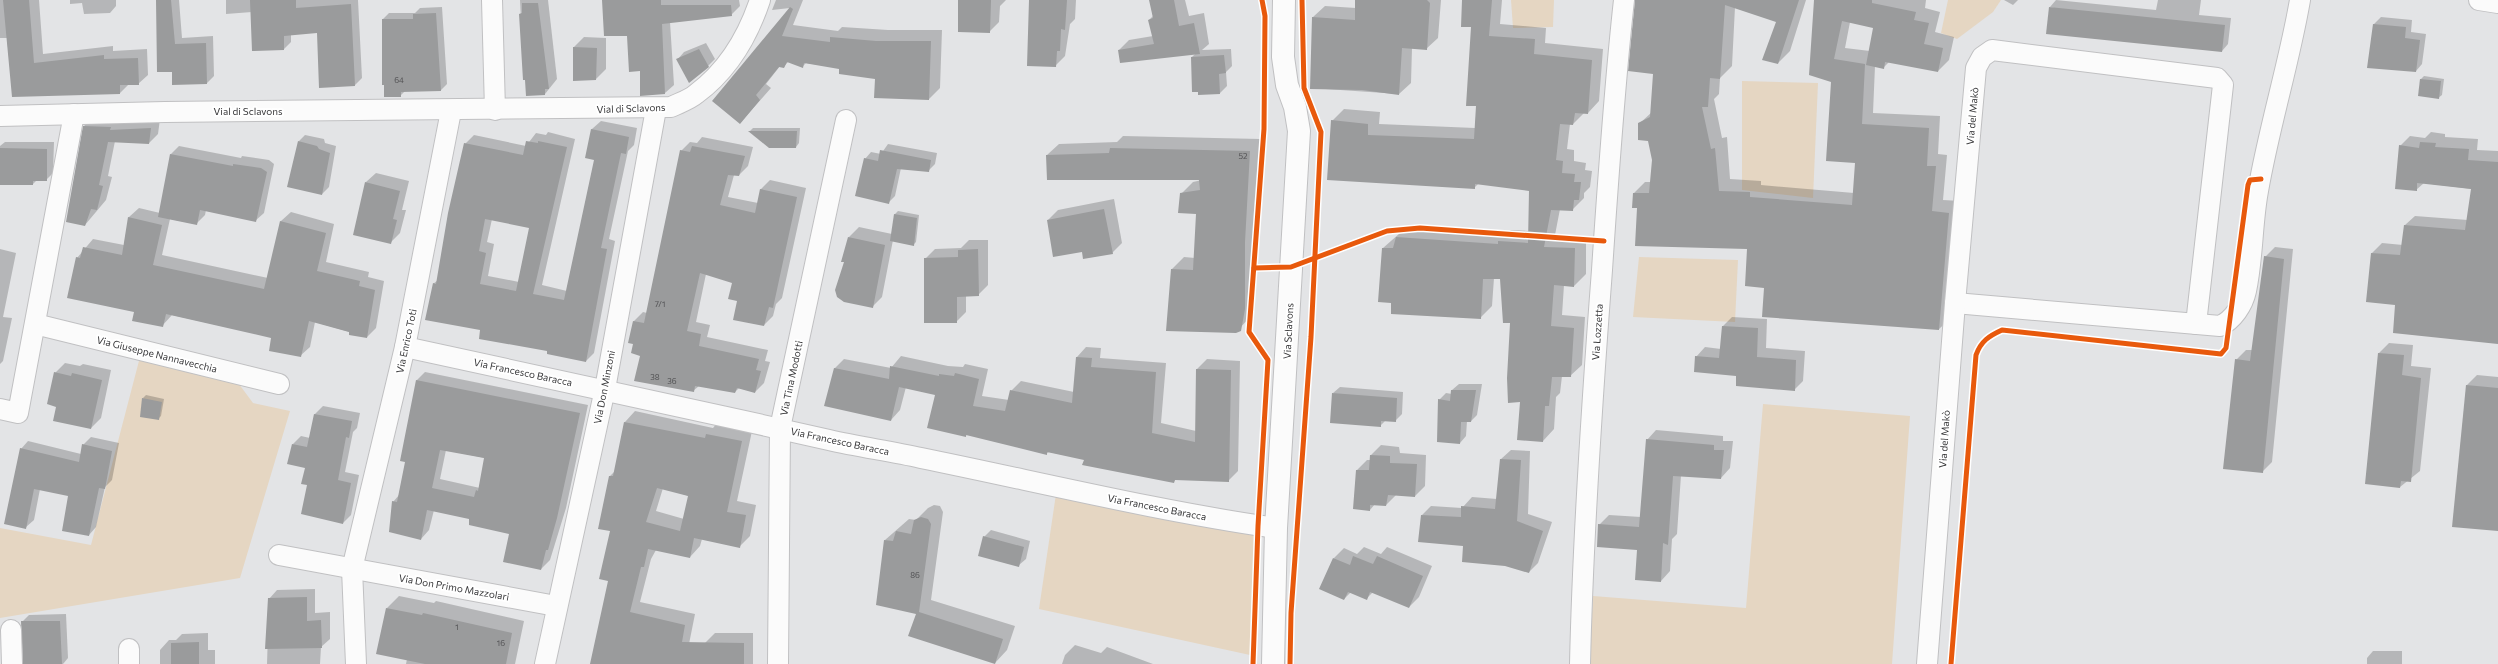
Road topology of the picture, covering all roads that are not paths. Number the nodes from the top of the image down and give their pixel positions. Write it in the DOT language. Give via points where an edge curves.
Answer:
graph roads {
  1 [pos="492,0"];
  2 [pos="760,0"];
  3 [pos="1284,0"];
  4 [pos="1624,0"];
  5 [pos="2300,0"];
  6 [pos="2479,0"];
  7 [pos="2498,3"];
  8 [pos="656,109"];
  9 [pos="495,110"];
  10 [pos="451,111"];
  11 [pos="74,114"];
  12 [pos="0,116"];
  13 [pos="846,120"];
  14 [pos="1955,303"];
  15 [pos="35,324"];
  16 [pos="2196,324"];
  17 [pos="405,348"];
  18 [pos="280,384"];
  19 [pos="605,389"];
  20 [pos="0,409"];
  21 [pos="780,428"];
  22 [pos="1276,528"];
  23 [pos="279,555"];
  24 [pos="352,569"];
  25 [pos="556,606"];
  26 [pos="11,630"];
  27 [pos="12,664"];
  28 [pos="356,664"];
  29 [pos="545,664"];
  30 [pos="778,664"];
  31 [pos="1273,664"];
  32 [pos="1580,664"];
  33 [pos="1927,664"];
  1 -- 9 [label="street"];
  2 -- 8 [label="street, Vial di Sclavons" via="754,19 720,74 696,95 671,107"];
  3 -- 22 [label="street, Via Sclavons" via="1286,85 1295,106 1299,131"];
  4 -- 32 [label="street, Via Lozzetta" via="1616,66 1594,371 1582,574"];
  5 -- 16 [label="street" via="2258,190 2246,292 2235,315 2228,322 2220,326"];
  6 -- 7 [label="street"];
  8 -- 9 [label="street, Vial di Sclavons"];
  8 -- 19 [label="street, Via Don Minzoni"];
  9 -- 10 [label="street, Vial di Sclavons"];
  10 -- 11 [label="street, Vial di Sclavons"];
  10 -- 17 [label="street, Via Enrico Toti"];
  11 -- 12 [label="street, Vial di Sclavons"];
  11 -- 15 [label="street"];
  13 -- 21 [label="street, Via Tina Modotti"];
  14 -- 16 [label="street"];
  14 -- 16 [label="street, Via del Makò" via="1976,68 1982,57 1992,50 2217,78 2223,85"];
  14 -- 33 [label="street, Via del Makò"];
  15 -- 18 [label="street, Via Giuseppe Nannavecchia"];
  15 -- 20 [label="street" via="18,413"];
  17 -- 19 [label="street, Via Francesco Baracca"];
  17 -- 24 [label="street, Via Enrico Toti"];
  19 -- 21 [label="street, Via Francesco Baracca"];
  19 -- 25 [label="street, Via Don Minzoni"];
  21 -- 22 [label="street, Via Francesco Baracca" via="830,441 1066,490"];
  21 -- 30 [label="street, Via Tina Modotti"];
  22 -- 31 [label="street, Via Sclavons"];
  23 -- 24 [label="street, Via Don Primo Mazzolari"];
  24 -- 25 [label="street, Via Don Primo Mazzolari"];
  24 -- 28 [label="street"];
  25 -- 29 [label="street, Via Don Minzoni"];
  26 -- 27 [label="street"];
}
